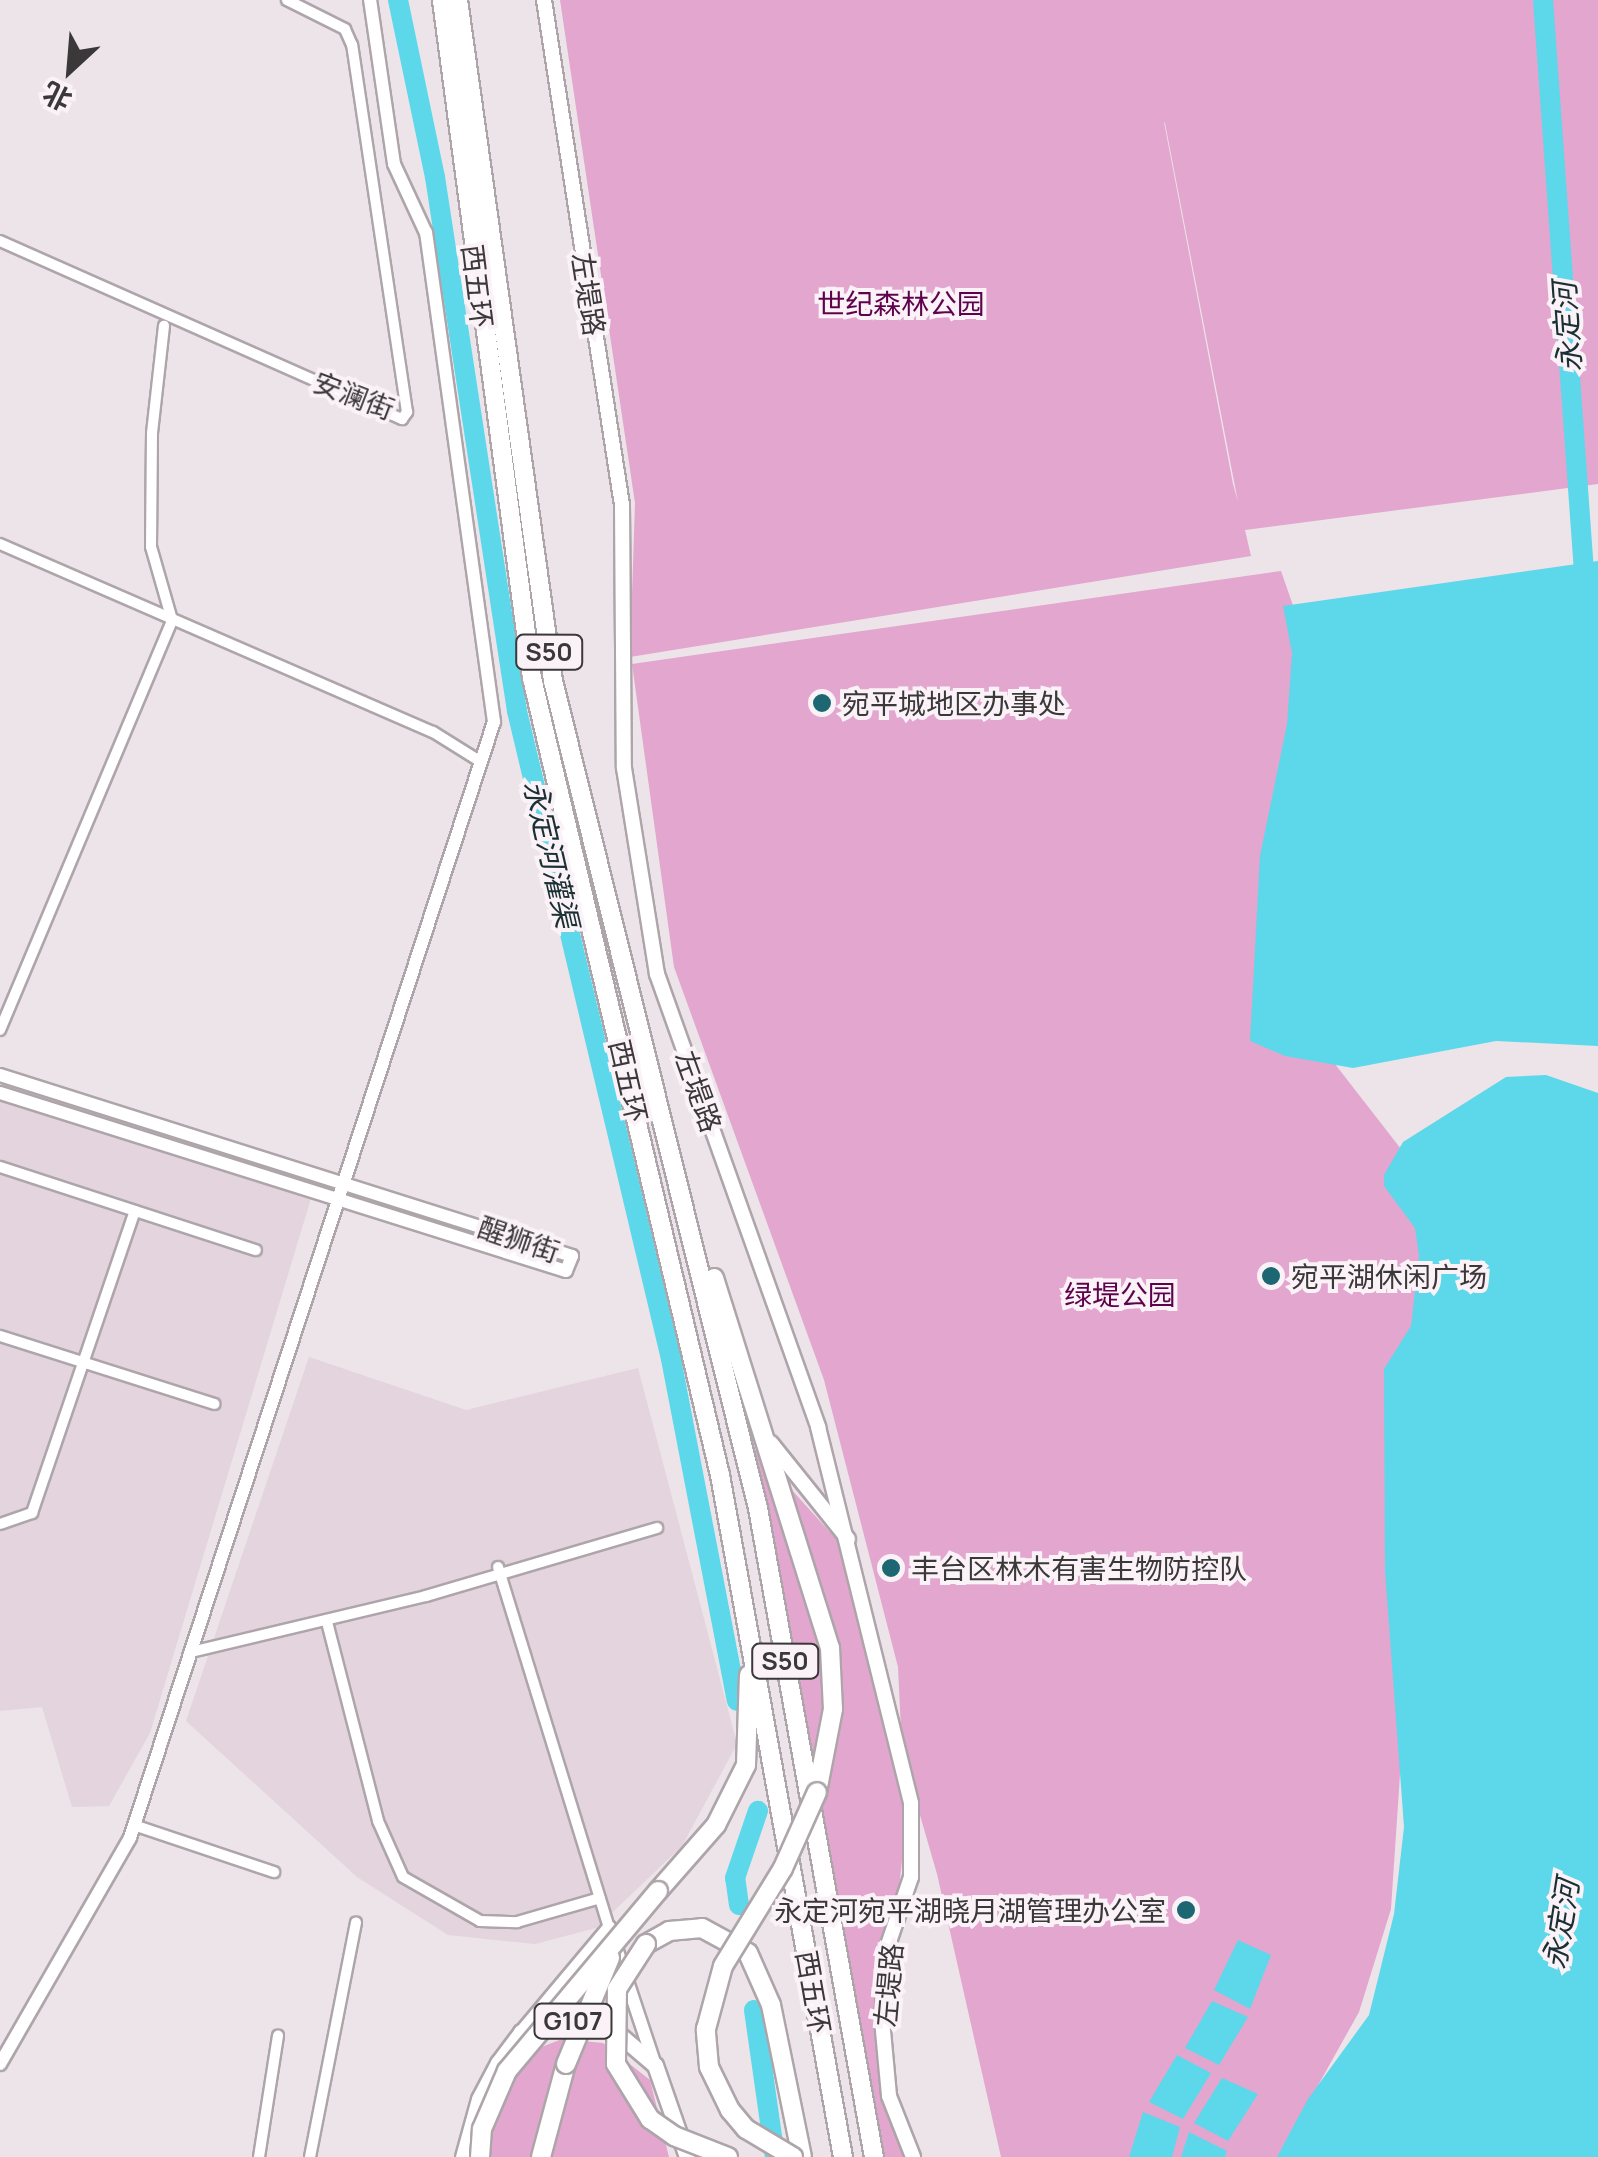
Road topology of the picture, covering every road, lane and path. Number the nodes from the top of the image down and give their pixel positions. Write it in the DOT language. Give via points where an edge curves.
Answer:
graph roads {
  1 [pos="286,0"];
  2 [pos="370,0"];
  3 [pos="442,0"];
  4 [pos="458,0"];
  5 [pos="470,0"];
  6 [pos="544,0"];
  7 [pos="477,125"];
  8 [pos="0,241"];
  9 [pos="164,326"];
  10 [pos="0,544"];
  11 [pos="172,620"];
  12 [pos="481,762"];
  13 [pos="0,1030"];
  14 [pos="0,1075"];
  15 [pos="0,1093"];
  16 [pos="0,1167"];
  17 [pos="677,1168"];
  18 [pos="344,1182"];
  19 [pos="339,1198"];
  20 [pos="135,1211"];
  21 [pos="256,1250"];
  22 [pos="0,1336"];
  23 [pos="83,1362"];
  24 [pos="214,1404"];
  25 [pos="767,1437"];
  26 [pos="0,1524"];
  27 [pos="657,1528"];
  28 [pos="852,1543"];
  29 [pos="499,1571"];
  30 [pos="748,1619"];
  31 [pos="327,1622"];
  32 [pos="191,1652"];
  33 [pos="134,1824"];
  34 [pos="274,1872"];
  35 [pos="600,1898"];
  36 [pos="356,1922"];
  37 [pos="617,1929"];
  38 [pos="521,2032"];
  39 [pos="278,2035"];
  40 [pos="0,2064"];
  41 [pos="655,2065"];
  42 [pos="552,2132"];
  43 [pos="683,2154"];
  44 [pos="259,2157"];
  45 [pos="310,2157"];
  46 [pos="463,2157"];
  47 [pos="480,2157"];
  48 [pos="542,2157"];
  49 [pos="557,2157"];
  50 [pos="728,2157"];
  51 [pos="793,2157"];
  52 [pos="802,2157"];
  53 [pos="843,2157"];
  54 [pos="874,2157"];
  55 [pos="913,2157"];
  1 -- 8 [label="street, 安澜街" via="345,29 405,396 402,419"];
  2 -- 12 [label="street" via="394,164 426,233 493,677 494,722"];
  3 -- 30 [label="highway, 西五环 / S50" via="532,678 716,1456"];
  4 -- 7 [label="highway, S50"];
  5 -- 7 [label="highway"];
  6 -- 28 [label="main road, 左堤路" via="622,505 624,768 656,974 818,1427"];
  7 -- 17 [label="highway, 西五环 / S50" via="553,681"];
  9 -- 11 [label="street" via="152,433 152,547"];
  10 -- 11 [label="street"];
  11 -- 12 [label="street" via="433,732"];
  11 -- 13 [label="street"];
  12 -- 18 [label="street"];
  14 -- 18 [label="street, 醒狮街"];
  15 -- 19 [label="street, 醒狮街"];
  16 -- 20 [label="street"];
  17 -- 25 [label="highway"];
  17 -- 54 [label="highway, 西五环 / S50" via="758,1508"];
  18 -- 19 [label="street"];
  18 -- 19 [label="street, 醒狮街" via="572,1256 566,1272"];
  19 -- 32 [label="street"];
  20 -- 21 [label="street"];
  20 -- 23 [label="street"];
  22 -- 23 [label="street"];
  23 -- 24 [label="street"];
  23 -- 26 [label="street" via="32,1512"];
  25 -- 28 [label="main road"];
  25 -- 51 [label="highway, bridge" via="830,1648 832,1709 817,1792 790,1855 723,1966 706,2029 709,2067 730,2110 746,2129"];
  27 -- 29 [label="street"];
  28 -- 55 [label="main road, 左堤路" via="911,1803 911,1878 888,1948 882,2020 890,2096"];
  29 -- 31 [label="street"];
  29 -- 35 [label="street"];
  30 -- 37 [label="highway, bridge" via="746,1765 716,1825"];
  30 -- 53 [label="highway, 西五环 / S50"];
  31 -- 32 [label="street"];
  31 -- 35 [label="street" via="378,1821 403,1877 480,1920 518,1922"];
  32 -- 33 [label="street"];
  33 -- 34 [label="street"];
  33 -- 40 [label="street"];
  35 -- 37 [label="street"];
  36 -- 45 [label="street"];
  37 -- 38 [label="street"];
  37 -- 41 [label="street"];
  37 -- 42 [label="highway, bridge" via="566,2064"];
  37 -- 47 [label="highway, bridge" via="507,2071 482,2129"];
  38 -- 41 [label="highway, G107" via="564,2020 592,2022 633,2042"];
  38 -- 46 [label="highway, G107" via="487,2080"];
  39 -- 44 [label="street"];
  41 -- 43 [label="highway"];
  42 -- 48 [label="highway"];
  42 -- 49 [label="highway"];
  50 -- 52 [label="highway, bridge" via="650,2119 616,2064 617,1989 646,1944 669,1931 702,1928 748,1953 771,2005"];
}
